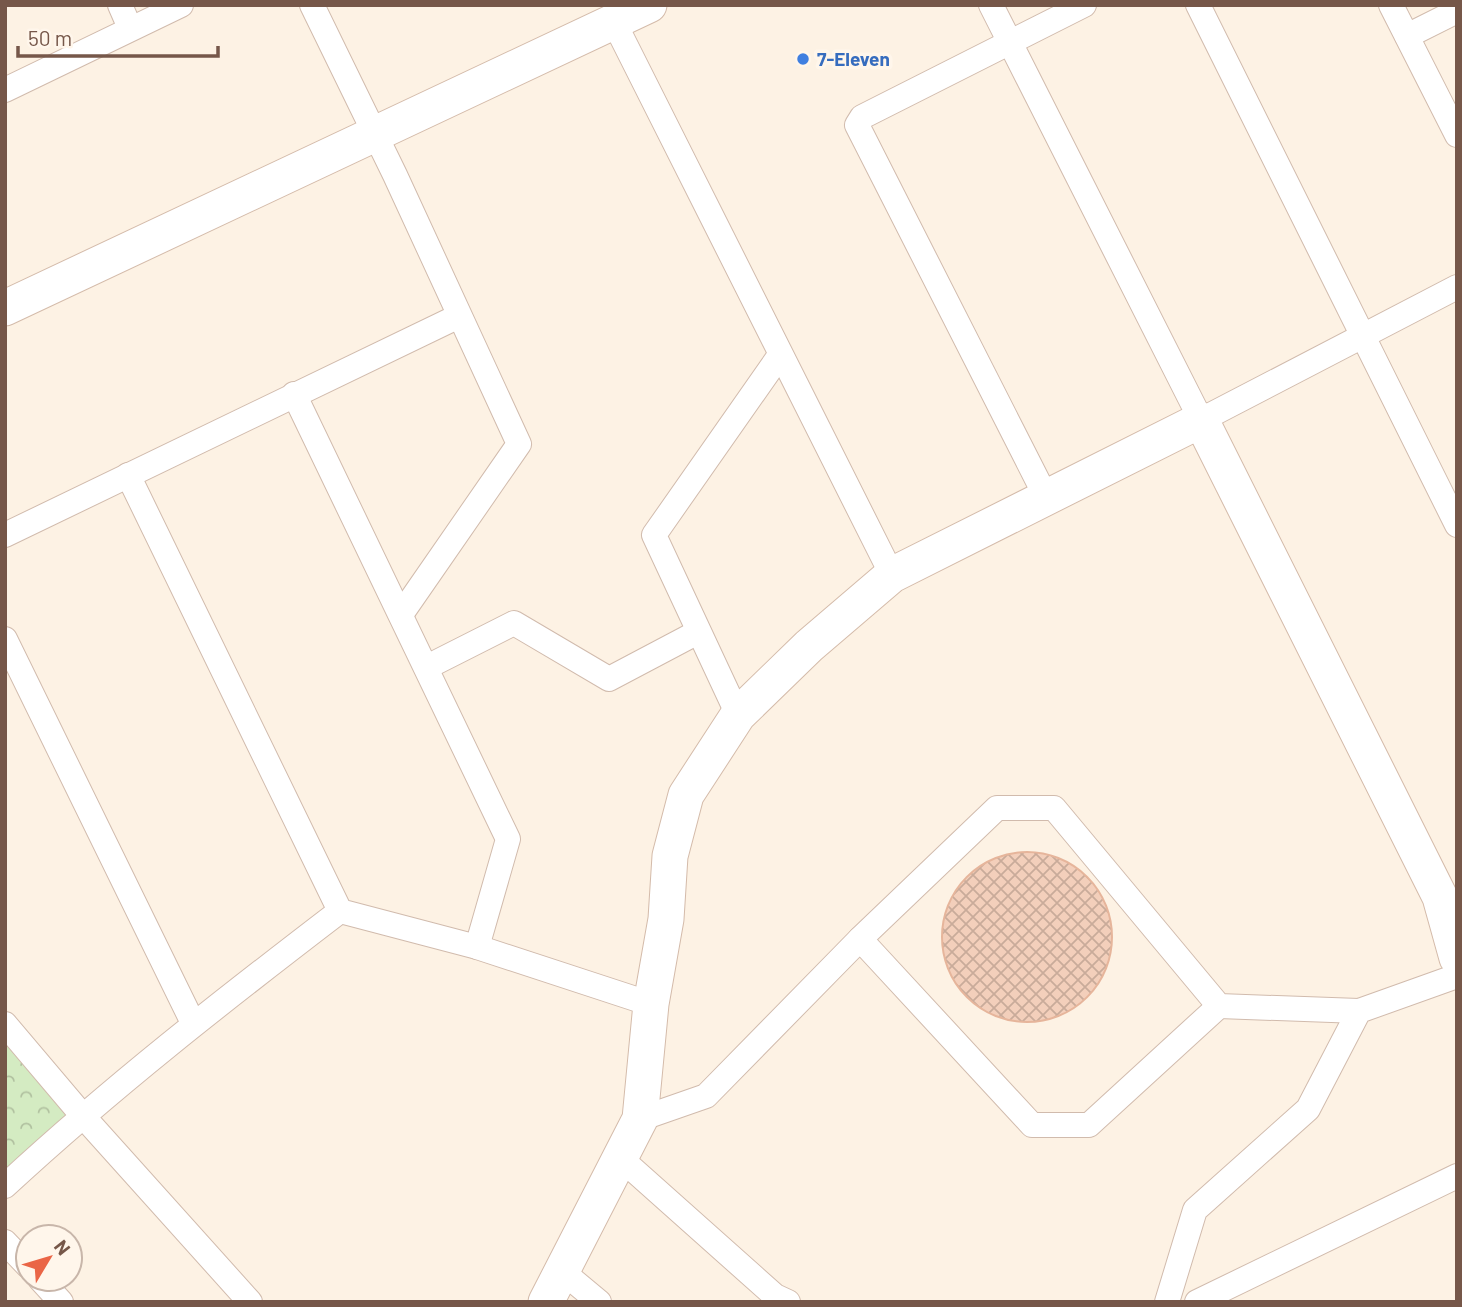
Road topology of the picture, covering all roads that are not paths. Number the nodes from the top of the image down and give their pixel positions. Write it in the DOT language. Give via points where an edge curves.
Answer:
graph roads {
  1 [pos="120,5"];
  2 [pos="181,5"];
  3 [pos="312,5"];
  4 [pos="649,5"];
  5 [pos="991,5"];
  6 [pos="1084,5"];
  7 [pos="1198,5"];
  8 [pos="1391,5"];
  9 [pos="1457,11"];
  10 [pos="614,22"];
  11 [pos="130,28"];
  12 [pos="1407,36"];
  13 [pos="1009,43"];
  14 [pos="5,90"];
  15 [pos="374,134"];
  16 [pos="1457,135"];
  17 [pos="1457,288"];
  18 [pos="5,308"];
  19 [pos="459,316"];
  20 [pos="1362,337"];
  21 [pos="780,355"];
  22 [pos="294,394"];
  23 [pos="1201,420"];
  24 [pos="128,475"];
  25 [pos="1045,495"];
  26 [pos="1456,523"];
  27 [pos="5,535"];
  28 [pos="892,575"];
  29 [pos="402,613"];
  30 [pos="698,632"];
  31 [pos="5,639"];
  32 [pos="427,667"];
  33 [pos="738,715"];
  34 [pos="1448,894"];
  35 [pos="340,911"];
  36 [pos="860,939"];
  37 [pos="477,947"];
  38 [pos="1457,958"];
  39 [pos="1457,976"];
  40 [pos="651,1004"];
  41 [pos="1219,1006"];
  42 [pos="1359,1011"];
  43 [pos="193,1023"];
  44 [pos="5,1024"];
  45 [pos="82,1115"];
  46 [pos="640,1119"];
  47 [pos="618,1156"];
  48 [pos="1457,1176"];
  49 [pos="5,1186"];
  50 [pos="554,1287"];
  51 [pos="250,1302"];
  52 [pos="598,1302"];
  53 [pos="788,1302"];
  54 [pos="1167,1302"];
  55 [pos="1196,1302"];
  1 -- 11 [label="street"];
  2 -- 11 [label="street"];
  3 -- 15 [label="street"];
  4 -- 10 [label="street"];
  5 -- 13 [label="street"];
  6 -- 13 [label="street"];
  7 -- 20 [label="street"];
  8 -- 12 [label="street"];
  9 -- 12 [label="street"];
  10 -- 15 [label="street"];
  10 -- 21 [label="street"];
  11 -- 14 [label="street"];
  12 -- 16 [label="street"];
  13 -- 23 [label="street"];
  13 -- 25 [label="street" via="862,117 857,125"];
  15 -- 18 [label="street"];
  15 -- 19 [label="street"];
  17 -- 20 [label="street"];
  19 -- 22 [label="street"];
  19 -- 29 [label="street" via="519,444"];
  20 -- 23 [label="street"];
  20 -- 26 [label="street"];
  21 -- 28 [label="street"];
  21 -- 30 [label="street" via="654,535"];
  22 -- 24 [label="street"];
  22 -- 29 [label="street"];
  23 -- 25 [label="street"];
  23 -- 34 [label="street"];
  24 -- 27 [label="street"];
  24 -- 35 [label="street"];
  25 -- 28 [label="street"];
  28 -- 33 [label="street"];
  29 -- 32 [label="street"];
  30 -- 32 [label="street" via="609,679 514,623"];
  30 -- 33 [label="street"];
  31 -- 43 [label="street"];
  32 -- 37 [label="street" via="508,839"];
  33 -- 40 [label="street" via="686,795 670,856 666,919"];
  34 -- 38 [label="street"];
  35 -- 37 [label="street"];
  35 -- 43 [label="street"];
  36 -- 41 [label="street" via="1032,1125 1089,1125"];
  36 -- 41 [label="street" via="997,808 1054,808"];
  36 -- 46 [label="street" via="706,1096"];
  37 -- 40 [label="street"];
  39 -- 42 [label="street"];
  40 -- 46 [label="street"];
  41 -- 42 [label="street"];
  42 -- 54 [label="street" via="1308,1109 1195,1210"];
  43 -- 45 [label="street"];
  44 -- 45 [label="street"];
  45 -- 49 [label="street"];
  45 -- 51 [label="street"];
  46 -- 47 [label="street"];
  47 -- 50 [label="street"];
  47 -- 53 [label="street" via="775,1296"];
  48 -- 55 [label="street"];
  50 -- 52 [label="street"];
}
